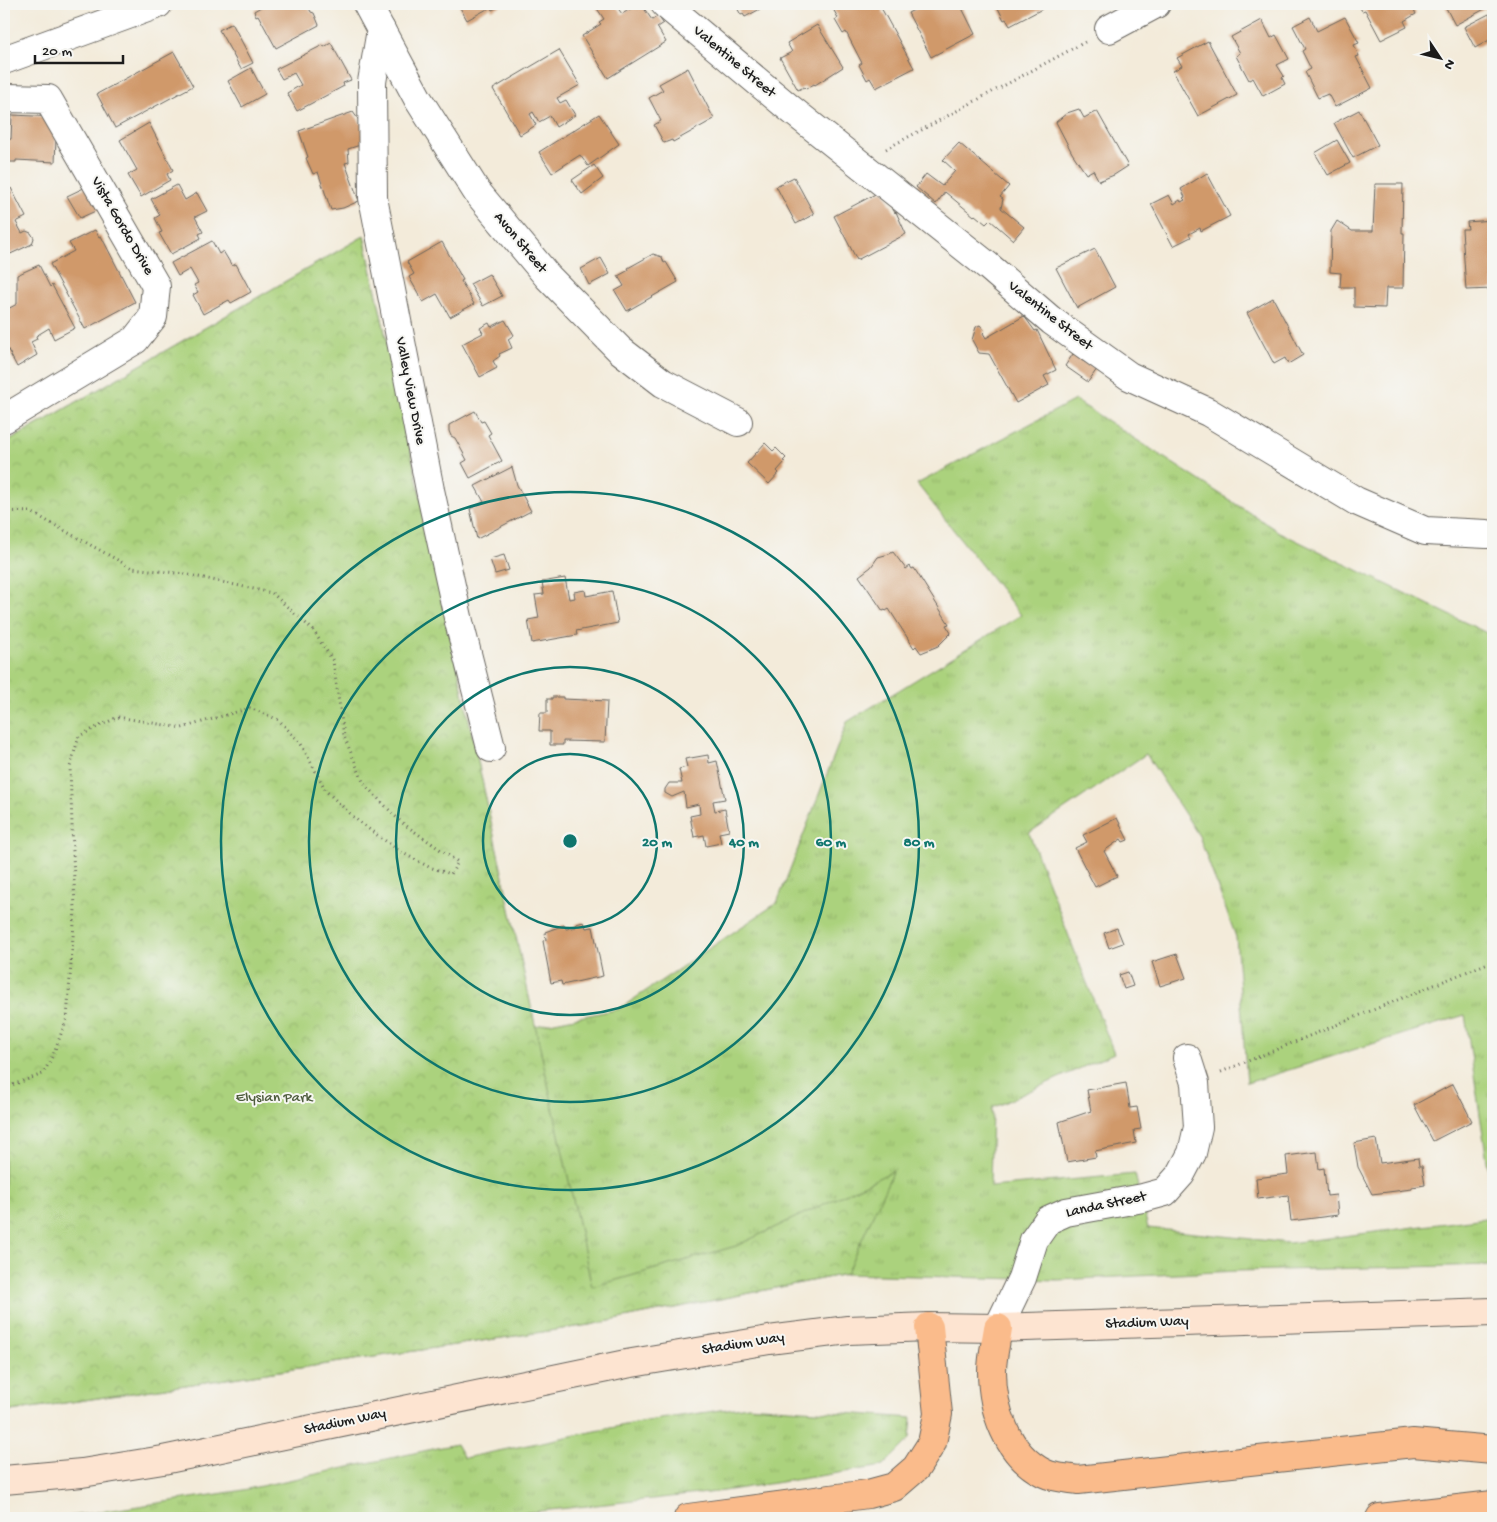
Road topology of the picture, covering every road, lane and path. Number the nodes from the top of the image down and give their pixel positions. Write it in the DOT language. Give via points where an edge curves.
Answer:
graph roads {
  1 [pos="158,4"];
  2 [pos="367,4"];
  3 [pos="665,4"];
  4 [pos="1156,4"];
  5 [pos="1109,29"];
  6 [pos="381,30"];
  7 [pos="4,60"];
  8 [pos="4,100"];
  9 [pos="859,164"];
  10 [pos="4,419"];
  11 [pos="738,422"];
  12 [pos="4,511"];
  13 [pos="1487,534"];
  14 [pos="491,748"];
  15 [pos="1493,961"];
  16 [pos="1191,1070"];
  17 [pos="4,1084"];
  18 [pos="1493,1312"];
  19 [pos="929,1327"];
  20 [pos="998,1328"];
  21 [pos="1493,1450"];
  22 [pos="4,1480"];
  23 [pos="1493,1505"];
  24 [pos="688,1518"];
  25 [pos="1380,1518"];
  1 -- 7 [label="street"];
  2 -- 6 [label="street, Avon Street"];
  3 -- 9 [label="street, Valentine Street"];
  4 -- 5 [label="street"];
  5 -- 9 [label="path"];
  6 -- 11 [label="street, Avon Street" via="418,99 477,192 548,277 620,350 662,382"];
  6 -- 14 [label="street, Valley View Drive" via="372,82 373,198 430,490"];
  8 -- 10 [label="street, Vista Gordo Drive" via="48,99 156,286 153,317 136,340"];
  9 -- 13 [label="street, Valentine Street" via="1052,321 1129,376 1208,412 1356,501 1425,531"];
  12 -- 17 [label="path" via="31,512 132,568 185,574 272,593 313,630 333,661 344,736 364,784 401,822 458,862 451,874 429,867 401,852 359,822 326,791 301,744 279,720 250,708 182,728 118,717 79,736 70,767 75,910 67,1018 43,1074 12,1085"];
  15 -- 16 [label="path"];
  16 -- 20 [label="street, Landa Street" via="1198,1127 1192,1153 1181,1174 1165,1192 1066,1212 1048,1220 1034,1240 1022,1278"];
  18 -- 20 [label="main road, Stadium Way"];
  19 -- 20 [label="main road, Stadium Way"];
  19 -- 22 [label="main road, Stadium Way" via="848,1330 702,1350 163,1460 82,1473"];
  19 -- 24 [label="highway" via="938,1414 932,1442 916,1468 894,1487 868,1494"];
  20 -- 21 [label="highway" via="992,1369 1000,1421 1012,1446 1028,1463 1045,1474 1078,1480 1413,1442"];
  23 -- 25 [label="highway"];
}
